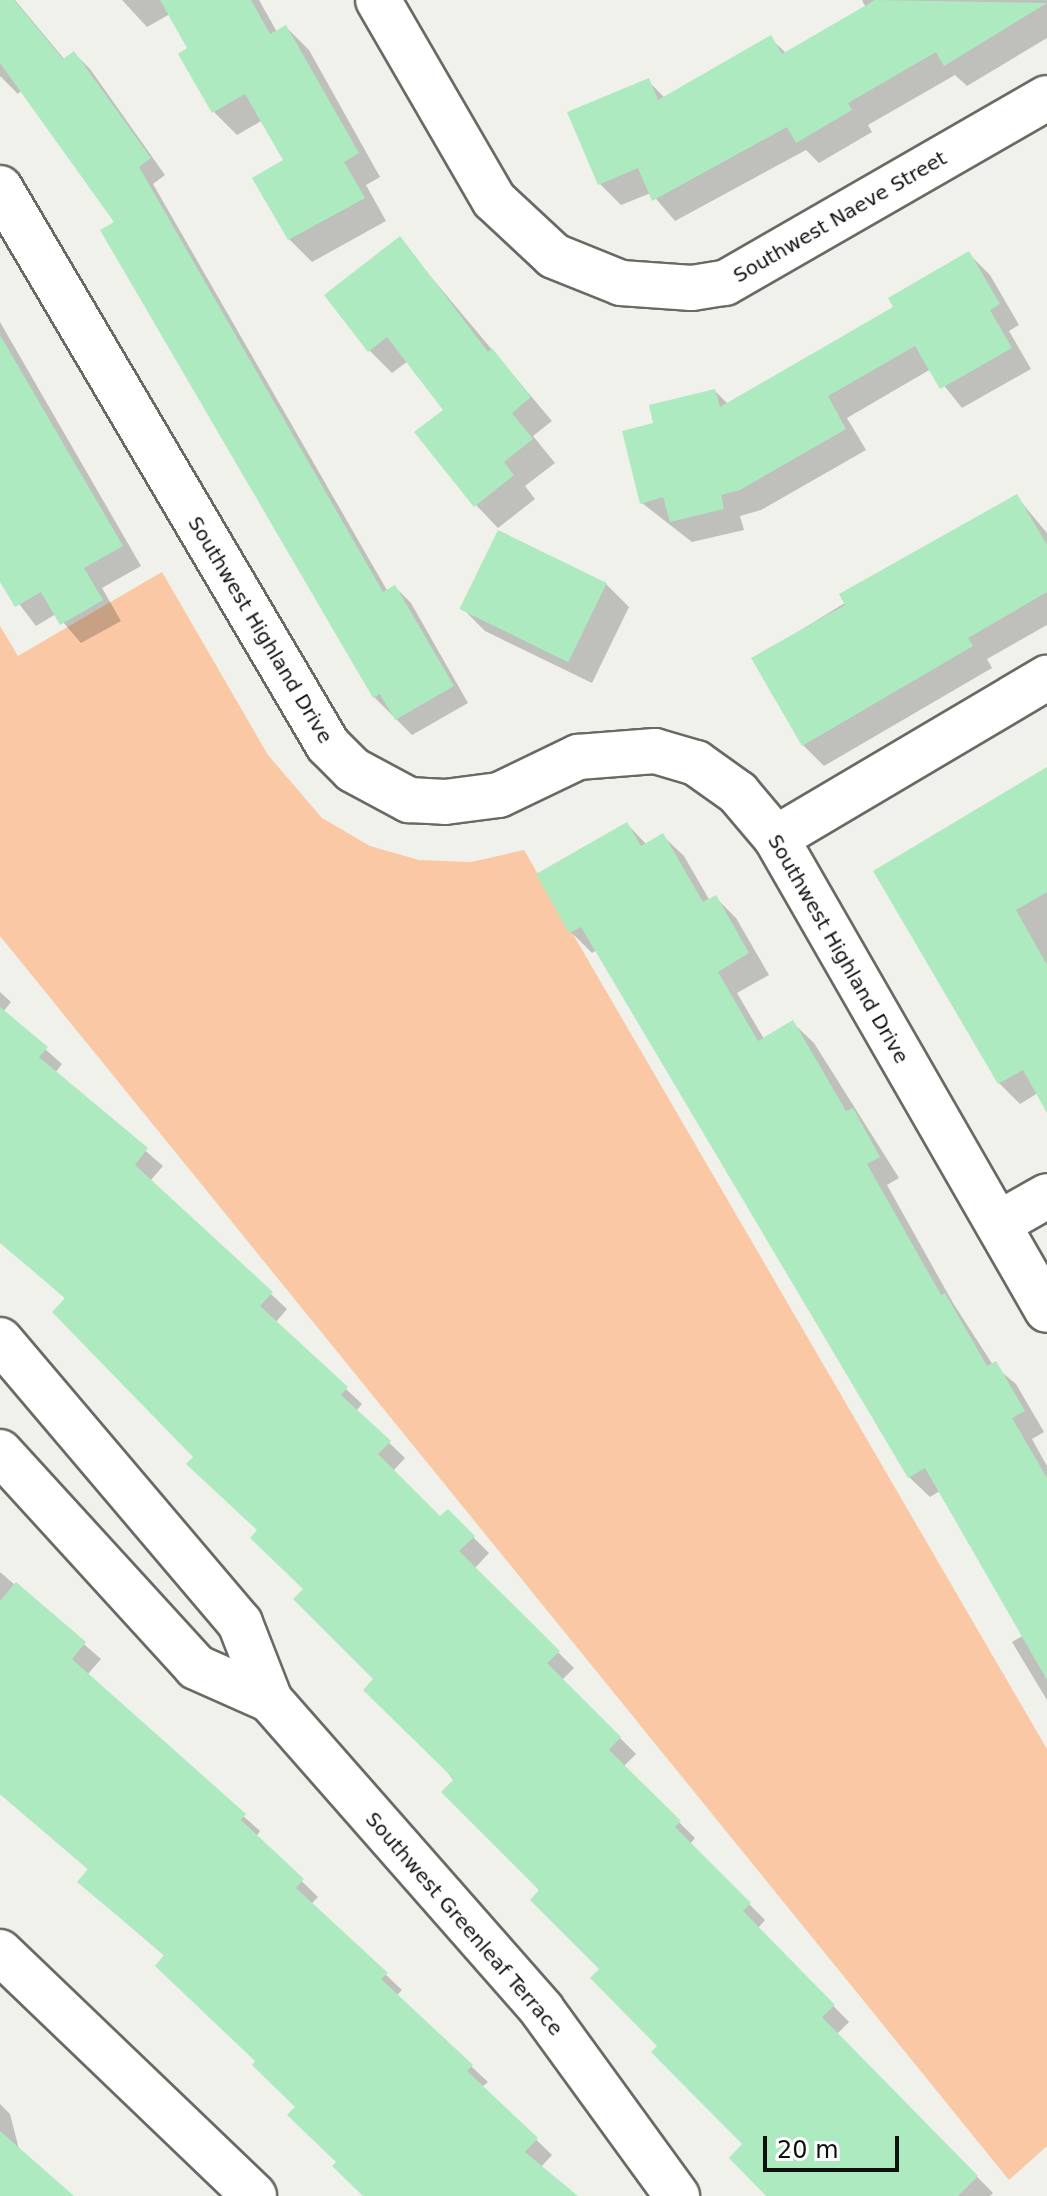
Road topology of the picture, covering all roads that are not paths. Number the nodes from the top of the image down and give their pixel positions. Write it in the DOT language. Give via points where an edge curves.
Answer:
graph roads {
  1 [pos="378,0"];
  2 [pos="1047,98"];
  3 [pos="0,188"];
  4 [pos="1047,678"];
  5 [pos="776,838"];
  6 [pos="1047,1196"];
  7 [pos="998,1224"];
  8 [pos="1047,1310"];
  9 [pos="0,1340"];
  10 [pos="0,1452"];
  11 [pos="270,1700"];
  12 [pos="0,1952"];
  13 [pos="254,2196"];
  14 [pos="677,2196"];
  1 -- 2 [label="street, Southwest Naeve Street" via="494,200 554,256 621,283 692,288 725,283"];
  3 -- 5 [label="street, Southwest Highland Drive" via="302,705 328,745 353,770 409,800 445,802 499,795 578,757 655,751 696,763 728,785"];
  4 -- 5 [label="street"];
  5 -- 7 [label="street, Southwest Highland Drive"];
  6 -- 7 [label="street"];
  7 -- 8 [label="street, Southwest Highland Drive"];
  9 -- 11 [label="street, Southwest Greenleaf Terrace" via="240,1623"];
  10 -- 11 [label="street, Southwest Greenleaf Terrace" via="196,1667"];
  11 -- 14 [label="street, Southwest Greenleaf Terrace" via="542,2010"];
  12 -- 13 [label="street"];
}
